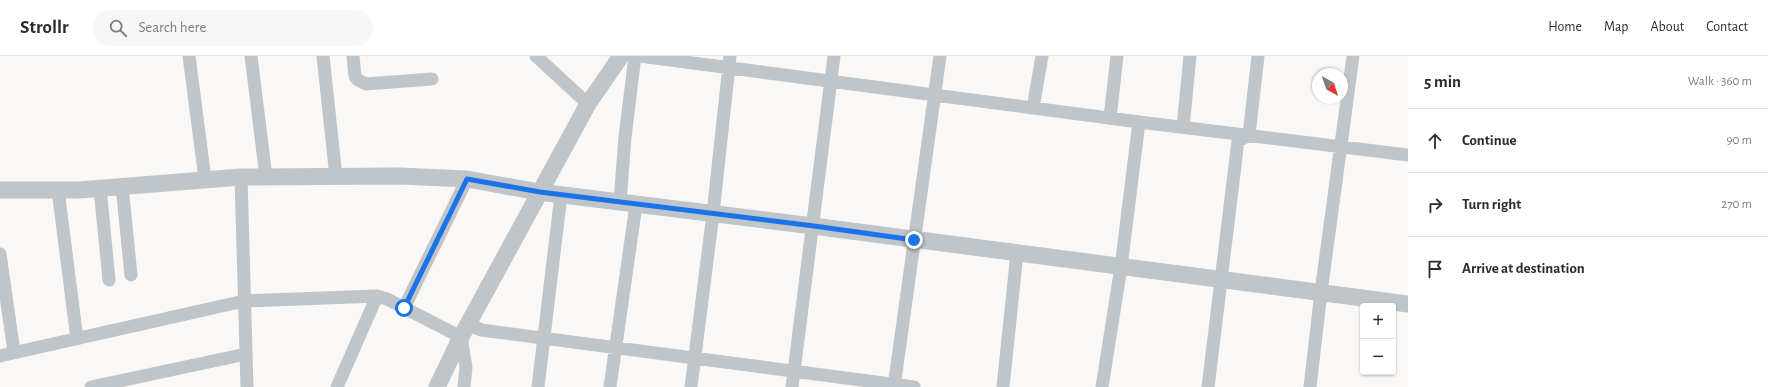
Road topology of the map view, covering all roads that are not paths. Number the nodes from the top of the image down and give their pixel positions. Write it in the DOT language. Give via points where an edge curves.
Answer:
graph roads {
  1 [pos="189,56"];
  2 [pos="251,56"];
  3 [pos="324,56"];
  4 [pos="353,56"];
  5 [pos="536,56"];
  6 [pos="621,56"];
  7 [pos="635,56"];
  8 [pos="640,56"];
  9 [pos="834,56"];
  10 [pos="940,56"];
  11 [pos="1042,56"];
  12 [pos="1117,56"];
  13 [pos="1190,56"];
  14 [pos="1258,56"];
  15 [pos="1353,56"];
  16 [pos="729,62"];
  17 [pos="432,79"];
  18 [pos="830,81"];
  19 [pos="936,95"];
  20 [pos="588,104"];
  21 [pos="1033,108"];
  22 [pos="1110,118"];
  23 [pos="1139,122"];
  24 [pos="1183,127"];
  25 [pos="1249,136"];
  26 [pos="1341,147"];
  27 [pos="1408,155"];
  28 [pos="336,176"];
  29 [pos="241,177"];
  30 [pos="266,177"];
  31 [pos="205,179"];
  32 [pos="467,179"];
  33 [pos="122,186"];
  34 [pos="100,188"];
  35 [pos="0,190"];
  36 [pos="58,190"];
  37 [pos="540,192"];
  38 [pos="561,195"];
  39 [pos="628,203"];
  40 [pos="713,214"];
  41 [pos="814,226"];
  42 [pos="914,240"];
  43 [pos="1017,253"];
  44 [pos="0,254"];
  45 [pos="1121,267"];
  46 [pos="131,275"];
  47 [pos="109,280"];
  48 [pos="1221,280"];
  49 [pos="1320,292"];
  50 [pos="377,296"];
  51 [pos="244,301"];
  52 [pos="1408,304"];
  53 [pos="404,308"];
  54 [pos="464,331"];
  55 [pos="77,339"];
  56 [pos="545,339"];
  57 [pos="616,348"];
  58 [pos="14,352"];
  59 [pos="246,354"];
  60 [pos="0,356"];
  61 [pos="694,358"];
  62 [pos="794,371"];
  63 [pos="894,386"];
  64 [pos="91,387"];
  65 [pos="247,387"];
  66 [pos="337,387"];
  67 [pos="437,387"];
  68 [pos="464,387"];
  69 [pos="538,387"];
  70 [pos="610,387"];
  71 [pos="691,387"];
  72 [pos="792,387"];
  73 [pos="914,387"];
  74 [pos="1003,387"];
  75 [pos="1102,387"];
  76 [pos="1208,387"];
  77 [pos="1310,387"];
  1 -- 31 [label="street"];
  2 -- 30 [label="street"];
  3 -- 28 [label="street"];
  4 -- 17 [label="street" via="355,76 362,82 381,84"];
  5 -- 20 [label="street"];
  6 -- 20 [label="street"];
  7 -- 39 [label="street" via="625,137"];
  8 -- 16 [label="street"];
  9 -- 18 [label="street"];
  10 -- 19 [label="street"];
  11 -- 21 [label="street"];
  12 -- 22 [label="street"];
  13 -- 24 [label="street"];
  14 -- 25 [label="street"];
  15 -- 26 [label="street"];
  16 -- 18 [label="street"];
  16 -- 40 [label="street"];
  18 -- 19 [label="street"];
  18 -- 41 [label="street"];
  19 -- 21 [label="street"];
  19 -- 42 [label="street"];
  20 -- 37 [label="street"];
  21 -- 22 [label="street"];
  22 -- 23 [label="street"];
  23 -- 24 [label="street"];
  23 -- 45 [label="street"];
  24 -- 25 [label="street"];
  25 -- 26 [label="street"];
  25 -- 48 [label="street" via="1238,142"];
  26 -- 27 [label="street"];
  26 -- 49 [label="street"];
  28 -- 30 [label="street"];
  28 -- 32 [label="street"];
  29 -- 30 [label="street"];
  29 -- 31 [label="street"];
  29 -- 51 [label="street"];
  31 -- 33 [label="street"];
  32 -- 37 [label="street"];
  32 -- 53 [label="street"];
  33 -- 34 [label="street"];
  33 -- 46 [label="street"];
  34 -- 36 [label="street"];
  34 -- 47 [label="street"];
  35 -- 36 [label="street"];
  36 -- 55 [label="street"];
  37 -- 38 [label="street"];
  37 -- 54 [label="street"];
  38 -- 39 [label="street"];
  38 -- 56 [label="street"];
  39 -- 40 [label="street"];
  39 -- 57 [label="street"];
  40 -- 41 [label="street"];
  40 -- 61 [label="street"];
  41 -- 42 [label="street"];
  41 -- 62 [label="street"];
  42 -- 43 [label="street"];
  42 -- 63 [label="street"];
  43 -- 45 [label="street"];
  43 -- 74 [label="street"];
  44 -- 58 [label="street"];
  45 -- 48 [label="street"];
  45 -- 75 [label="street"];
  48 -- 49 [label="street"];
  48 -- 76 [label="street"];
  49 -- 52 [label="street"];
  49 -- 77 [label="street"];
  50 -- 51 [label="street"];
  50 -- 53 [label="street"];
  50 -- 66 [label="street"];
  51 -- 55 [label="street"];
  51 -- 59 [label="street"];
  53 -- 54 [label="street"];
  54 -- 56 [label="street" via="481,330"];
  54 -- 67 [label="street"];
  54 -- 68 [label="street"];
  55 -- 58 [label="street"];
  56 -- 57 [label="street"];
  56 -- 69 [label="street"];
  57 -- 61 [label="street"];
  57 -- 70 [label="street"];
  58 -- 60 [label="street"];
  59 -- 64 [label="street"];
  59 -- 65 [label="street"];
  61 -- 62 [label="street"];
  61 -- 71 [label="street"];
  62 -- 63 [label="street"];
  62 -- 72 [label="street"];
  63 -- 73 [label="street"];
}
